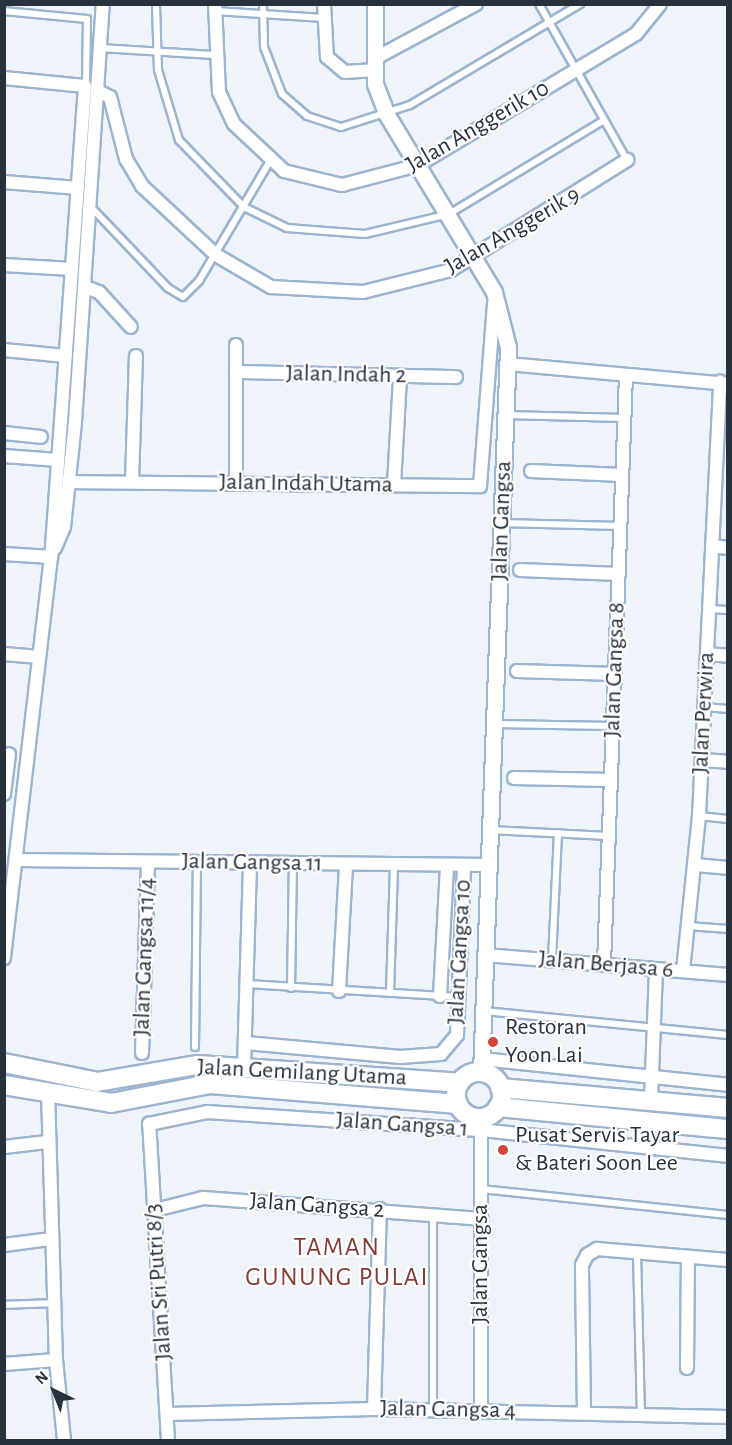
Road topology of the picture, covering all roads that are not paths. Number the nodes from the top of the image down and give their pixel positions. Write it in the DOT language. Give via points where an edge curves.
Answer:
graph roads {
  1 [pos="103,4"];
  2 [pos="156,4"];
  3 [pos="263,4"];
  4 [pos="324,4"];
  5 [pos="375,4"];
  6 [pos="476,4"];
  7 [pos="539,4"];
  8 [pos="580,4"];
  9 [pos="660,4"];
  10 [pos="215,8"];
  11 [pos="4,11"];
  12 [pos="262,14"];
  13 [pos="324,18"];
  14 [pos="550,23"];
  15 [pos="100,48"];
  16 [pos="155,51"];
  17 [pos="214,55"];
  18 [pos="374,64"];
  19 [pos="576,70"];
  20 [pos="4,78"];
  21 [pos="86,86"];
  22 [pos="98,91"];
  23 [pos="387,115"];
  24 [pos="604,120"];
  25 [pos="627,160"];
  26 [pos="270,161"];
  27 [pos="418,165"];
  28 [pos="4,182"];
  29 [pos="78,189"];
  30 [pos="90,206"];
  31 [pos="244,207"];
  32 [pos="448,214"];
  33 [pos="216,255"];
  34 [pos="476,257"];
  35 [pos="4,265"];
  36 [pos="72,269"];
  37 [pos="85,287"];
  38 [pos="496,297"];
  39 [pos="131,327"];
  40 [pos="236,345"];
  41 [pos="4,350"];
  42 [pos="66,356"];
  43 [pos="136,356"];
  44 [pos="508,364"];
  45 [pos="236,372"];
  46 [pos="626,375"];
  47 [pos="400,376"];
  48 [pos="456,377"];
  49 [pos="724,383"];
  50 [pos="506,415"];
  51 [pos="624,418"];
  52 [pos="4,433"];
  53 [pos="41,437"];
  54 [pos="722,441"];
  55 [pos="4,456"];
  56 [pos="58,460"];
  57 [pos="531,471"];
  58 [pos="622,475"];
  59 [pos="69,482"];
  60 [pos="132,482"];
  61 [pos="236,484"];
  62 [pos="394,485"];
  63 [pos="502,523"];
  64 [pos="620,526"];
  65 [pos="712,546"];
  66 [pos="728,548"];
  67 [pos="4,554"];
  68 [pos="51,557"];
  69 [pos="519,570"];
  70 [pos="619,573"];
  71 [pos="709,609"];
  72 [pos="728,610"];
  73 [pos="4,654"];
  74 [pos="707,654"];
  75 [pos="728,656"];
  76 [pos="39,657"];
  77 [pos="517,671"];
  78 [pos="615,674"];
  79 [pos="705,707"];
  80 [pos="728,709"];
  81 [pos="494,724"];
  82 [pos="613,726"];
  83 [pos="7,754"];
  84 [pos="28,756"];
  85 [pos="702,760"];
  86 [pos="728,762"];
  87 [pos="514,778"];
  88 [pos="611,780"];
  89 [pos="4,794"];
  90 [pos="699,816"];
  91 [pos="728,819"];
  92 [pos="490,830"];
  93 [pos="558,833"];
  94 [pos="609,836"];
  95 [pos="16,860"];
  96 [pos="148,862"];
  97 [pos="196,862"];
  98 [pos="250,863"];
  99 [pos="293,863"];
  100 [pos="346,864"];
  101 [pos="394,864"];
  102 [pos="447,865"];
  103 [pos="464,865"];
  104 [pos="489,865"];
  105 [pos="695,865"];
  106 [pos="728,868"];
  107 [pos="688,926"];
  108 [pos="728,929"];
  109 [pos="485,955"];
  110 [pos="4,958"];
  111 [pos="552,960"];
  112 [pos="604,964"];
  113 [pos="656,969"];
  114 [pos="683,971"];
  115 [pos="728,975"];
  116 [pos="247,984"];
  117 [pos="291,988"];
  118 [pos="339,991"];
  119 [pos="390,993"];
  120 [pos="440,996"];
  121 [pos="461,998"];
  122 [pos="483,1011"];
  123 [pos="653,1027"];
  124 [pos="728,1035"];
  125 [pos="246,1043"];
  126 [pos="195,1047"];
  127 [pos="142,1053"];
  128 [pos="380,1055"];
  129 [pos="4,1063"];
  130 [pos="244,1066"];
  131 [pos="481,1066"];
  132 [pos="651,1077"];
  133 [pos="401,1078"];
  134 [pos="459,1083"];
  135 [pos="4,1085"];
  136 [pos="728,1085"];
  137 [pos="501,1088"];
  138 [pos="48,1092"];
  139 [pos="651,1100"];
  140 [pos="458,1104"];
  141 [pos="498,1107"];
  142 [pos="728,1108"];
  143 [pos="149,1124"];
  144 [pos="481,1124"];
  145 [pos="728,1129"];
  146 [pos="46,1142"];
  147 [pos="4,1147"];
  148 [pos="728,1156"];
  149 [pos="481,1189"];
  150 [pos="380,1209"];
  151 [pos="155,1210"];
  152 [pos="433,1214"];
  153 [pos="728,1215"];
  154 [pos="481,1219"];
  155 [pos="50,1239"];
  156 [pos="4,1245"];
  157 [pos="637,1252"];
  158 [pos="688,1257"];
  159 [pos="728,1260"];
  160 [pos="53,1303"];
  161 [pos="4,1305"];
  162 [pos="56,1360"];
  163 [pos="4,1364"];
  164 [pos="687,1368"];
  165 [pos="374,1409"];
  166 [pos="433,1409"];
  167 [pos="481,1410"];
  168 [pos="584,1413"];
  169 [pos="168,1414"];
  170 [pos="641,1414"];
  171 [pos="728,1417"];
  172 [pos="64,1440"];
  173 [pos="168,1440"];
  1 -- 15 [label="street"];
  2 -- 16 [label="lane"];
  3 -- 12 [label="lane"];
  4 -- 13 [label="street"];
  5 -- 18 [label="street, Jalan Gangsa"];
  6 -- 18 [label="street"];
  7 -- 14 [label="lane"];
  8 -- 14 [label="lane"];
  9 -- 19 [label="street, Jalan Anggerik 10" via="636,34"];
  10 -- 12 [label="lane"];
  10 -- 17 [label="street, Jalan Anggerik 10"];
  11 -- 21 [label="lane" via="87,20"];
  12 -- 13 [label="lane"];
  12 -- 23 [label="lane" via="270,66 294,106 341,127"];
  13 -- 18 [label="street" via="322,40 337,68"];
  14 -- 19 [label="lane"];
  14 -- 23 [label="lane"];
  15 -- 16 [label="lane"];
  15 -- 22 [label="street"];
  16 -- 17 [label="lane"];
  16 -- 31 [label="lane" via="178,140"];
  17 -- 26 [label="street, Jalan Anggerik 10" via="225,108"];
  18 -- 23 [label="street, Jalan Gangsa"];
  19 -- 24 [label="lane"];
  19 -- 27 [label="street, Jalan Anggerik 10"];
  20 -- 21 [label="street"];
  21 -- 29 [label="street"];
  22 -- 30 [label="street"];
  22 -- 33 [label="street, Jalan Anggerik 9" via="110,97 135,178"];
  23 -- 27 [label="street, Jalan Gangsa"];
  24 -- 25 [label="lane"];
  24 -- 32 [label="lane"];
  25 -- 34 [label="street, Jalan Anggerik 9"];
  26 -- 27 [label="street, Jalan Anggerik 10" via="300,178 342,185"];
  26 -- 31 [label="lane"];
  27 -- 32 [label="street, Jalan Gangsa"];
  28 -- 29 [label="street"];
  29 -- 36 [label="street"];
  30 -- 33 [label="lane" via="183,297"];
  30 -- 37 [label="street"];
  31 -- 32 [label="lane" via="274,225 322,233 381,232"];
  31 -- 33 [label="lane"];
  32 -- 34 [label="street, Jalan Gangsa"];
  33 -- 34 [label="street, Jalan Anggerik 9" via="271,287 363,292 422,280"];
  34 -- 38 [label="street, Jalan Gangsa"];
  35 -- 36 [label="street"];
  36 -- 42 [label="street"];
  37 -- 39 [label="street" via="99,292"];
  37 -- 59 [label="street"];
  38 -- 44 [label="street, Jalan Gangsa"];
  38 -- 62 [label="street, Jalan Indah Utama" via="480,486"];
  40 -- 45 [label="street"];
  41 -- 42 [label="street"];
  42 -- 56 [label="street"];
  43 -- 60 [label="street"];
  44 -- 46 [label="street, Jalan Perwira"];
  44 -- 50 [label="street, Jalan Gangsa"];
  45 -- 47 [label="street, Jalan Indah 2"];
  45 -- 61 [label="street"];
  46 -- 49 [label="street, Jalan Perwira"];
  46 -- 51 [label="street, Jalan Gangsa 8"];
  47 -- 48 [label="street, Jalan Indah 2"];
  47 -- 62 [label="street"];
  49 -- 54 [label="street, Jalan Perwira"];
  50 -- 51 [label="lane"];
  50 -- 63 [label="street, Jalan Gangsa"];
  51 -- 58 [label="street, Jalan Gangsa 8"];
  52 -- 53 [label="street"];
  54 -- 65 [label="street, Jalan Perwira"];
  55 -- 56 [label="street"];
  56 -- 68 [label="street"];
  57 -- 58 [label="street"];
  58 -- 64 [label="street, Jalan Gangsa 8"];
  59 -- 60 [label="street, Jalan Indah Utama"];
  59 -- 68 [label="street" via="64,527"];
  60 -- 61 [label="street, Jalan Indah Utama"];
  61 -- 62 [label="street, Jalan Indah Utama"];
  63 -- 64 [label="lane"];
  63 -- 81 [label="street, Jalan Gangsa"];
  64 -- 70 [label="street, Jalan Gangsa 8"];
  65 -- 66 [label="street"];
  65 -- 71 [label="street, Jalan Perwira"];
  67 -- 68 [label="street"];
  68 -- 76 [label="street"];
  69 -- 70 [label="street"];
  70 -- 78 [label="street, Jalan Gangsa 8"];
  71 -- 72 [label="lane"];
  71 -- 74 [label="street, Jalan Perwira"];
  73 -- 76 [label="street"];
  74 -- 75 [label="street"];
  74 -- 79 [label="street, Jalan Perwira"];
  76 -- 84 [label="street"];
  77 -- 78 [label="street"];
  78 -- 82 [label="street, Jalan Gangsa 8"];
  79 -- 80 [label="lane"];
  79 -- 85 [label="street, Jalan Perwira"];
  81 -- 82 [label="lane"];
  81 -- 92 [label="street, Jalan Gangsa"];
  82 -- 88 [label="street, Jalan Gangsa 8"];
  83 -- 84 [label="street"];
  83 -- 89 [label="street"];
  84 -- 95 [label="street"];
  85 -- 86 [label="street"];
  85 -- 90 [label="street, Jalan Perwira"];
  87 -- 88 [label="street"];
  88 -- 94 [label="street, Jalan Gangsa 8"];
  90 -- 91 [label="lane"];
  90 -- 105 [label="street, Jalan Perwira"];
  92 -- 93 [label="lane"];
  92 -- 104 [label="street, Jalan Gangsa"];
  93 -- 94 [label="lane"];
  93 -- 111 [label="lane"];
  94 -- 112 [label="street, Jalan Gangsa 8"];
  95 -- 96 [label="street, Jalan Gangsa 11"];
  95 -- 110 [label="street"];
  96 -- 97 [label="street, Jalan Gangsa 11"];
  96 -- 127 [label="street, Jalan Gangsa 11/4"];
  97 -- 98 [label="street, Jalan Gangsa 11"];
  97 -- 126 [label="lane"];
  98 -- 99 [label="street, Jalan Gangsa 11"];
  98 -- 116 [label="street"];
  99 -- 100 [label="street, Jalan Gangsa 11"];
  99 -- 117 [label="lane"];
  100 -- 101 [label="street, Jalan Gangsa 11"];
  100 -- 118 [label="street"];
  101 -- 102 [label="street, Jalan Gangsa 11"];
  101 -- 119 [label="lane"];
  102 -- 103 [label="street, Jalan Gangsa 11"];
  102 -- 120 [label="street"];
  103 -- 104 [label="street, Jalan Gangsa 11"];
  103 -- 121 [label="street, Jalan Gangsa 10"];
  104 -- 109 [label="street, Jalan Gangsa"];
  105 -- 106 [label="street"];
  105 -- 107 [label="street, Jalan Perwira"];
  107 -- 108 [label="lane"];
  107 -- 114 [label="street, Jalan Perwira"];
  109 -- 111 [label="street, Jalan Berjasa 6"];
  109 -- 122 [label="street, Jalan Gangsa"];
  111 -- 112 [label="street, Jalan Berjasa 6"];
  112 -- 113 [label="street, Jalan Berjasa 6"];
  113 -- 114 [label="street, Jalan Berjasa 6"];
  113 -- 123 [label="street"];
  114 -- 115 [label="street, Jalan Berjasa 6"];
  116 -- 117 [label="lane"];
  116 -- 125 [label="street"];
  117 -- 118 [label="lane"];
  118 -- 119 [label="lane"];
  119 -- 120 [label="lane"];
  120 -- 121 [label="lane"];
  121 -- 128 [label="street, Jalan Gangsa 10" via="457,1035 441,1054"];
  122 -- 123 [label="lane"];
  122 -- 131 [label="street, Jalan Gangsa"];
  123 -- 124 [label="lane"];
  123 -- 132 [label="street"];
  125 -- 128 [label="street, Jalan Gangsa 10"];
  125 -- 130 [label="street"];
  128 -- 133 [label="street" via="387,1070"];
  129 -- 130 [label="main road, Jalan Gemilang Utama" via="97,1082 198,1065"];
  130 -- 133 [label="main road, Jalan Gemilang Utama"];
  131 -- 132 [label="street"];
  131 -- 134 [label="main road"];
  131 -- 137 [label="main road"];
  132 -- 136 [label="street"];
  132 -- 139 [label="street"];
  133 -- 134 [label="main road, Jalan Gemilang Utama"];
  134 -- 140 [label="main road"];
  135 -- 138 [label="main road, Jalan Gemilang Utama"];
  137 -- 139 [label="main road"];
  137 -- 141 [label="main road"];
  138 -- 140 [label="main road, Jalan Gemilang Utama" via="111,1103 210,1084"];
  138 -- 146 [label="street"];
  139 -- 142 [label="main road"];
  140 -- 144 [label="main road"];
  141 -- 144 [label="main road"];
  141 -- 145 [label="main road"];
  143 -- 144 [label="street, Jalan Gangsa 1" via="207,1113"];
  143 -- 151 [label="street, Jalan Sri Putri 8/3"];
  144 -- 148 [label="street, Jalan Gangsa 1"];
  144 -- 149 [label="street, Jalan Gangsa"];
  146 -- 147 [label="street"];
  146 -- 155 [label="street"];
  149 -- 153 [label="lane"];
  149 -- 154 [label="street, Jalan Gangsa"];
  150 -- 151 [label="street, Jalan Gangsa 2" via="203,1198"];
  150 -- 152 [label="street, Jalan Gangsa 2"];
  150 -- 165 [label="street"];
  151 -- 169 [label="street, Jalan Sri Putri 8/3"];
  152 -- 154 [label="street, Jalan Gangsa 2"];
  152 -- 166 [label="lane"];
  154 -- 167 [label="street, Jalan Gangsa"];
  155 -- 156 [label="street"];
  155 -- 160 [label="street"];
  157 -- 158 [label="street"];
  157 -- 168 [label="street" via="597,1249 584,1260"];
  157 -- 170 [label="lane"];
  158 -- 159 [label="street"];
  158 -- 164 [label="street"];
  160 -- 161 [label="lane"];
  160 -- 162 [label="street"];
  162 -- 163 [label="street"];
  162 -- 172 [label="street"];
  165 -- 166 [label="street, Jalan Gangsa 4"];
  165 -- 169 [label="street, Jalan Gangsa 4"];
  166 -- 167 [label="street, Jalan Gangsa 4"];
  167 -- 168 [label="street, Jalan Gangsa 4"];
  168 -- 170 [label="street, Jalan Gangsa 4"];
  169 -- 173 [label="street, Jalan Sri Putri 8/3"];
  170 -- 171 [label="street, Jalan Gangsa 4"];
}
